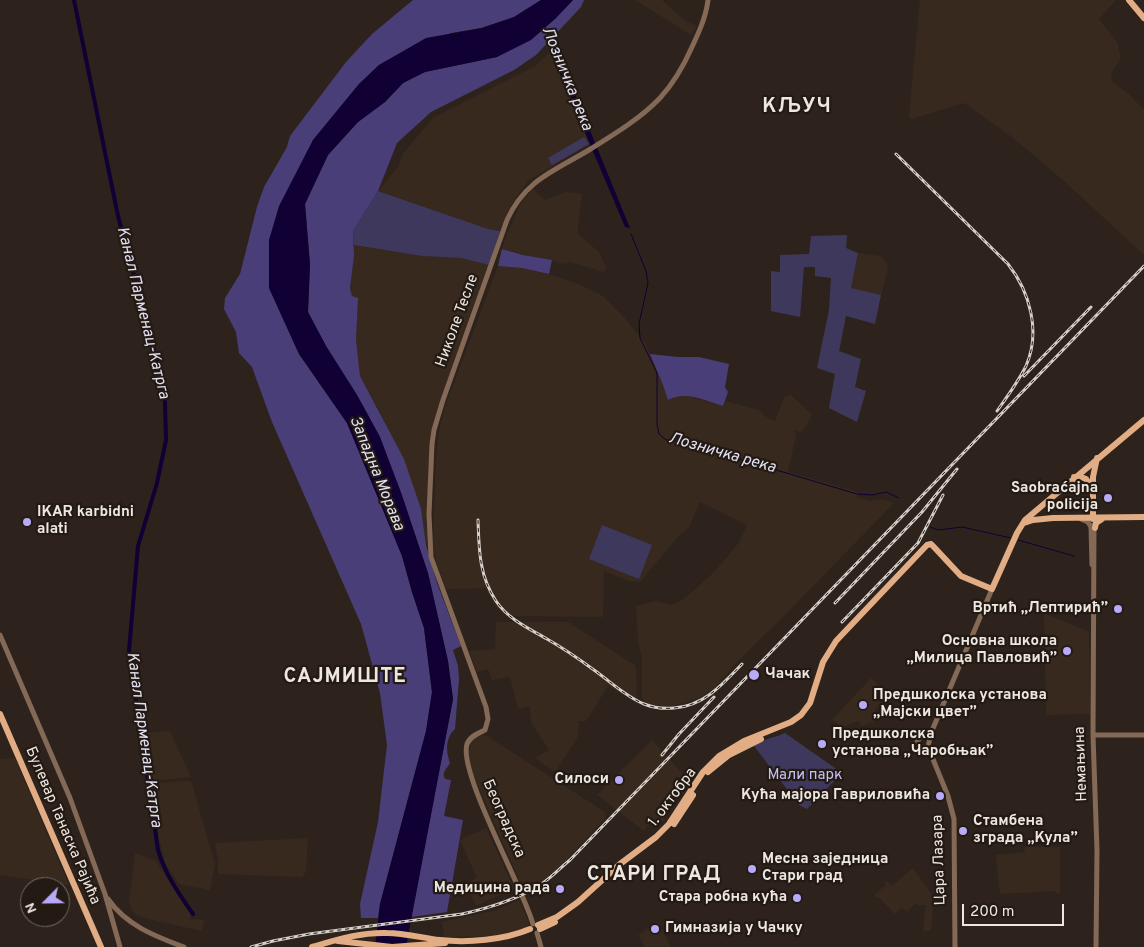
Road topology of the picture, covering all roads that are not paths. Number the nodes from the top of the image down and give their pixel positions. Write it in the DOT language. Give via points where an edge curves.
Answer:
graph roads {
  1 [pos="708,0"];
  2 [pos="1130,0"];
  3 [pos="1144,18"];
  4 [pos="1144,420"];
  5 [pos="1098,458"];
  6 [pos="1074,478"];
  7 [pos="1092,491"];
  8 [pos="1051,500"];
  9 [pos="1093,507"];
  10 [pos="1144,517"];
  11 [pos="1053,518"];
  12 [pos="1105,518"];
  13 [pos="1083,519"];
  14 [pos="1093,519"];
  15 [pos="1021,525"];
  16 [pos="1094,528"];
  17 [pos="1094,580"];
  18 [pos="992,589"];
  19 [pos="0,635"];
  20 [pos="0,714"];
  21 [pos="485,730"];
  22 [pos="931,733"];
  23 [pos="1093,735"];
  24 [pos="1144,735"];
  25 [pos="924,737"];
  26 [pos="929,744"];
  27 [pos="105,894"];
  28 [pos="122,916"];
  29 [pos="113,921"];
  30 [pos="535,929"];
  31 [pos="347,940"];
  32 [pos="441,942"];
  33 [pos="102,947"];
  34 [pos="120,947"];
  35 [pos="184,947"];
  36 [pos="312,947"];
  37 [pos="541,947"];
  38 [pos="955,947"];
  39 [pos="1096,947"];
  1 -- 21 [label="street, Николе Тесле" via="687,58 660,99 640,116 534,182 522,194 511,211 443,400 434,430 431,459 430,557 486,707 488,719"];
  2 -- 3 [label="main road"];
  4 -- 5 [label="main road"];
  5 -- 6 [label="main road"];
  5 -- 7 [label="main road, Немањина" via="1093,471"];
  6 -- 7 [label="main road" via="1086,479"];
  6 -- 8 [label="main road"];
  7 -- 9 [label="main road, Немањина"];
  8 -- 11 [label="main road" via="1044,512"];
  8 -- 15 [label="main road"];
  9 -- 12 [label="main road"];
  9 -- 13 [label="main road"];
  9 -- 14 [label="main road, Немањина"];
  10 -- 12 [label="main road"];
  11 -- 13 [label="main road"];
  11 -- 15 [label="main road"];
  12 -- 14 [label="main road"];
  12 -- 16 [label="main road"];
  13 -- 14 [label="main road"];
  13 -- 17 [label="street, Немањина" via="1091,527"];
  14 -- 16 [label="street, Немањина"];
  15 -- 18 [label="main road"];
  16 -- 17 [label="street, Немањина"];
  17 -- 23 [label="street, Немањина"];
  18 -- 22 [label="street"];
  18 -- 30 [label="main road, 1. октобра" via="961,576 933,546 844,638 826,667 811,708 804,716 744,741 719,756 703,772 669,824 656,837 578,902"];
  19 -- 27 [label="street" via="70,798"];
  20 -- 33 [label="main road, Булевар Танаска Рајића"];
  21 -- 30 [label="street, Београдска" via="467,744 470,773"];
  22 -- 25 [label="street"];
  22 -- 26 [label="street"];
  23 -- 24 [label="street"];
  23 -- 39 [label="street, Немањина" via="1097,838"];
  25 -- 26 [label="street"];
  25 -- 26 [label="street, Цара Лазара" via="917,744 922,749"];
  26 -- 38 [label="street, Цара Лазара" via="954,819"];
  27 -- 28 [label="street"];
  27 -- 29 [label="street"];
  28 -- 29 [label="street" via="116,916"];
  28 -- 35 [label="street" via="145,931"];
  29 -- 34 [label="street"];
  30 -- 32 [label="main road, 1. октобра" via="495,939"];
  30 -- 37 [label="street"];
  31 -- 32 [label="main road" via="392,947"];
  31 -- 32 [label="main road" via="357,935 386,933"];
  31 -- 36 [label="main road"];
}
